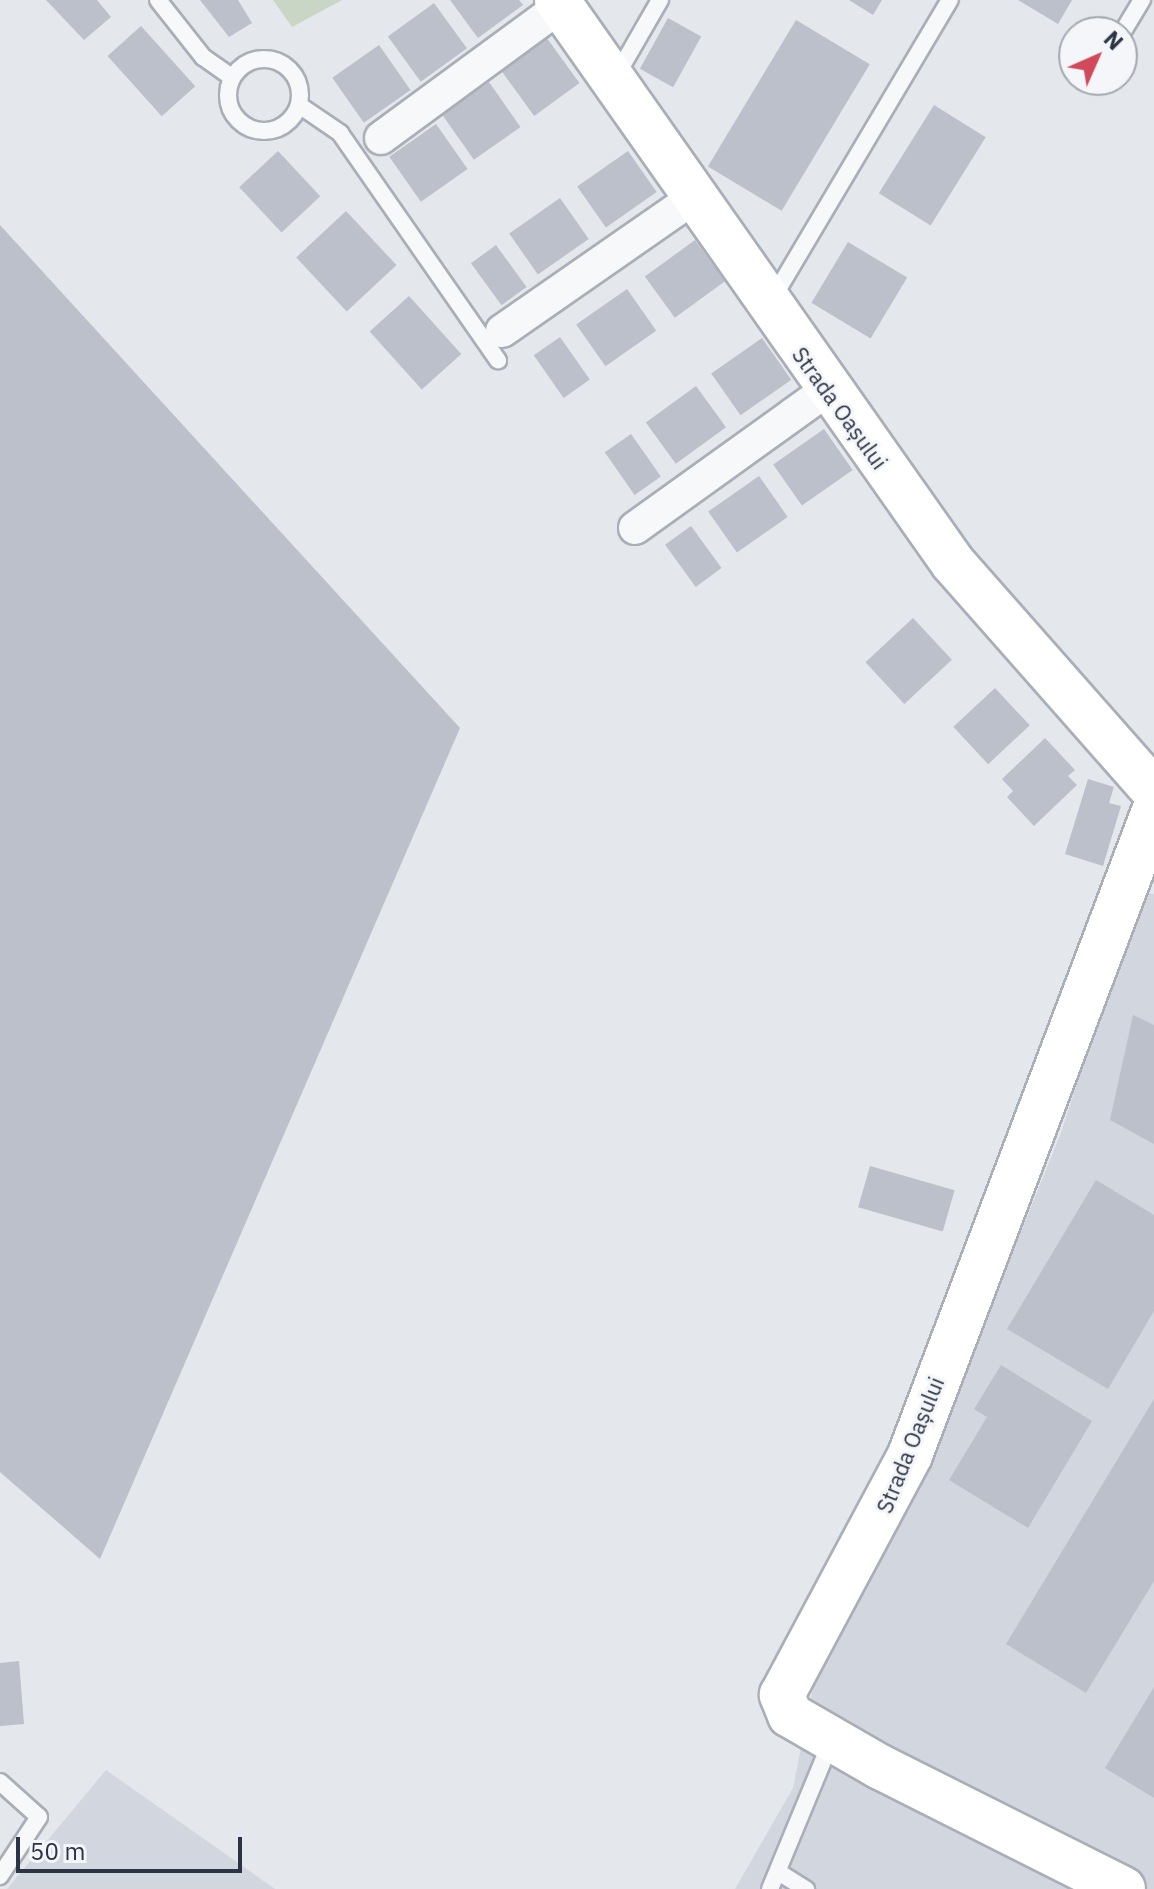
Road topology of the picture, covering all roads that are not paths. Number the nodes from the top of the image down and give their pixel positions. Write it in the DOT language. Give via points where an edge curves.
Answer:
graph roads {
  1 [pos="158,0"];
  2 [pos="660,0"];
  3 [pos="950,0"];
  4 [pos="559,3"];
  5 [pos="623,64"];
  6 [pos="232,77"];
  7 [pos="299,105"];
  8 [pos="381,138"];
  9 [pos="692,199"];
  10 [pos="768,307"];
  11 [pos="500,346"];
  12 [pos="827,390"];
  13 [pos="635,528"];
  14 [pos="1154,791"];
  15 [pos="1154,811"];
  16 [pos="832,1739"];
  17 [pos="0,1782"];
  18 [pos="780,1873"];
  19 [pos="0,1876"];
  20 [pos="770,1889"];
  21 [pos="806,1889"];
  22 [pos="1123,1889"];
  1 -- 6 [label="lane" via="203,57"];
  2 -- 5 [label="lane"];
  3 -- 10 [label="lane"];
  4 -- 8 [label="street"];
  4 -- 9 [label="street, Strada Oașului"];
  6 -- 7 [label="lane" via="261,59 284,64 298,83"];
  6 -- 7 [label="lane" via="227,101 249,129 274,131"];
  7 -- 11 [label="lane" via="340,133"];
  9 -- 10 [label="street, Strada Oașului"];
  9 -- 11 [label="street"];
  10 -- 12 [label="street, Strada Oașului"];
  12 -- 13 [label="street"];
  12 -- 14 [label="street, Strada Oașului" via="953,563"];
  15 -- 16 [label="street, Strada Oașului" via="910,1455 881,1518 784,1683 790,1715"];
  16 -- 18 [label="lane"];
  16 -- 22 [label="street, Strada Oașului"];
  17 -- 19 [label="lane" via="39,1817"];
  18 -- 20 [label="lane"];
  18 -- 21 [label="lane"];
}
